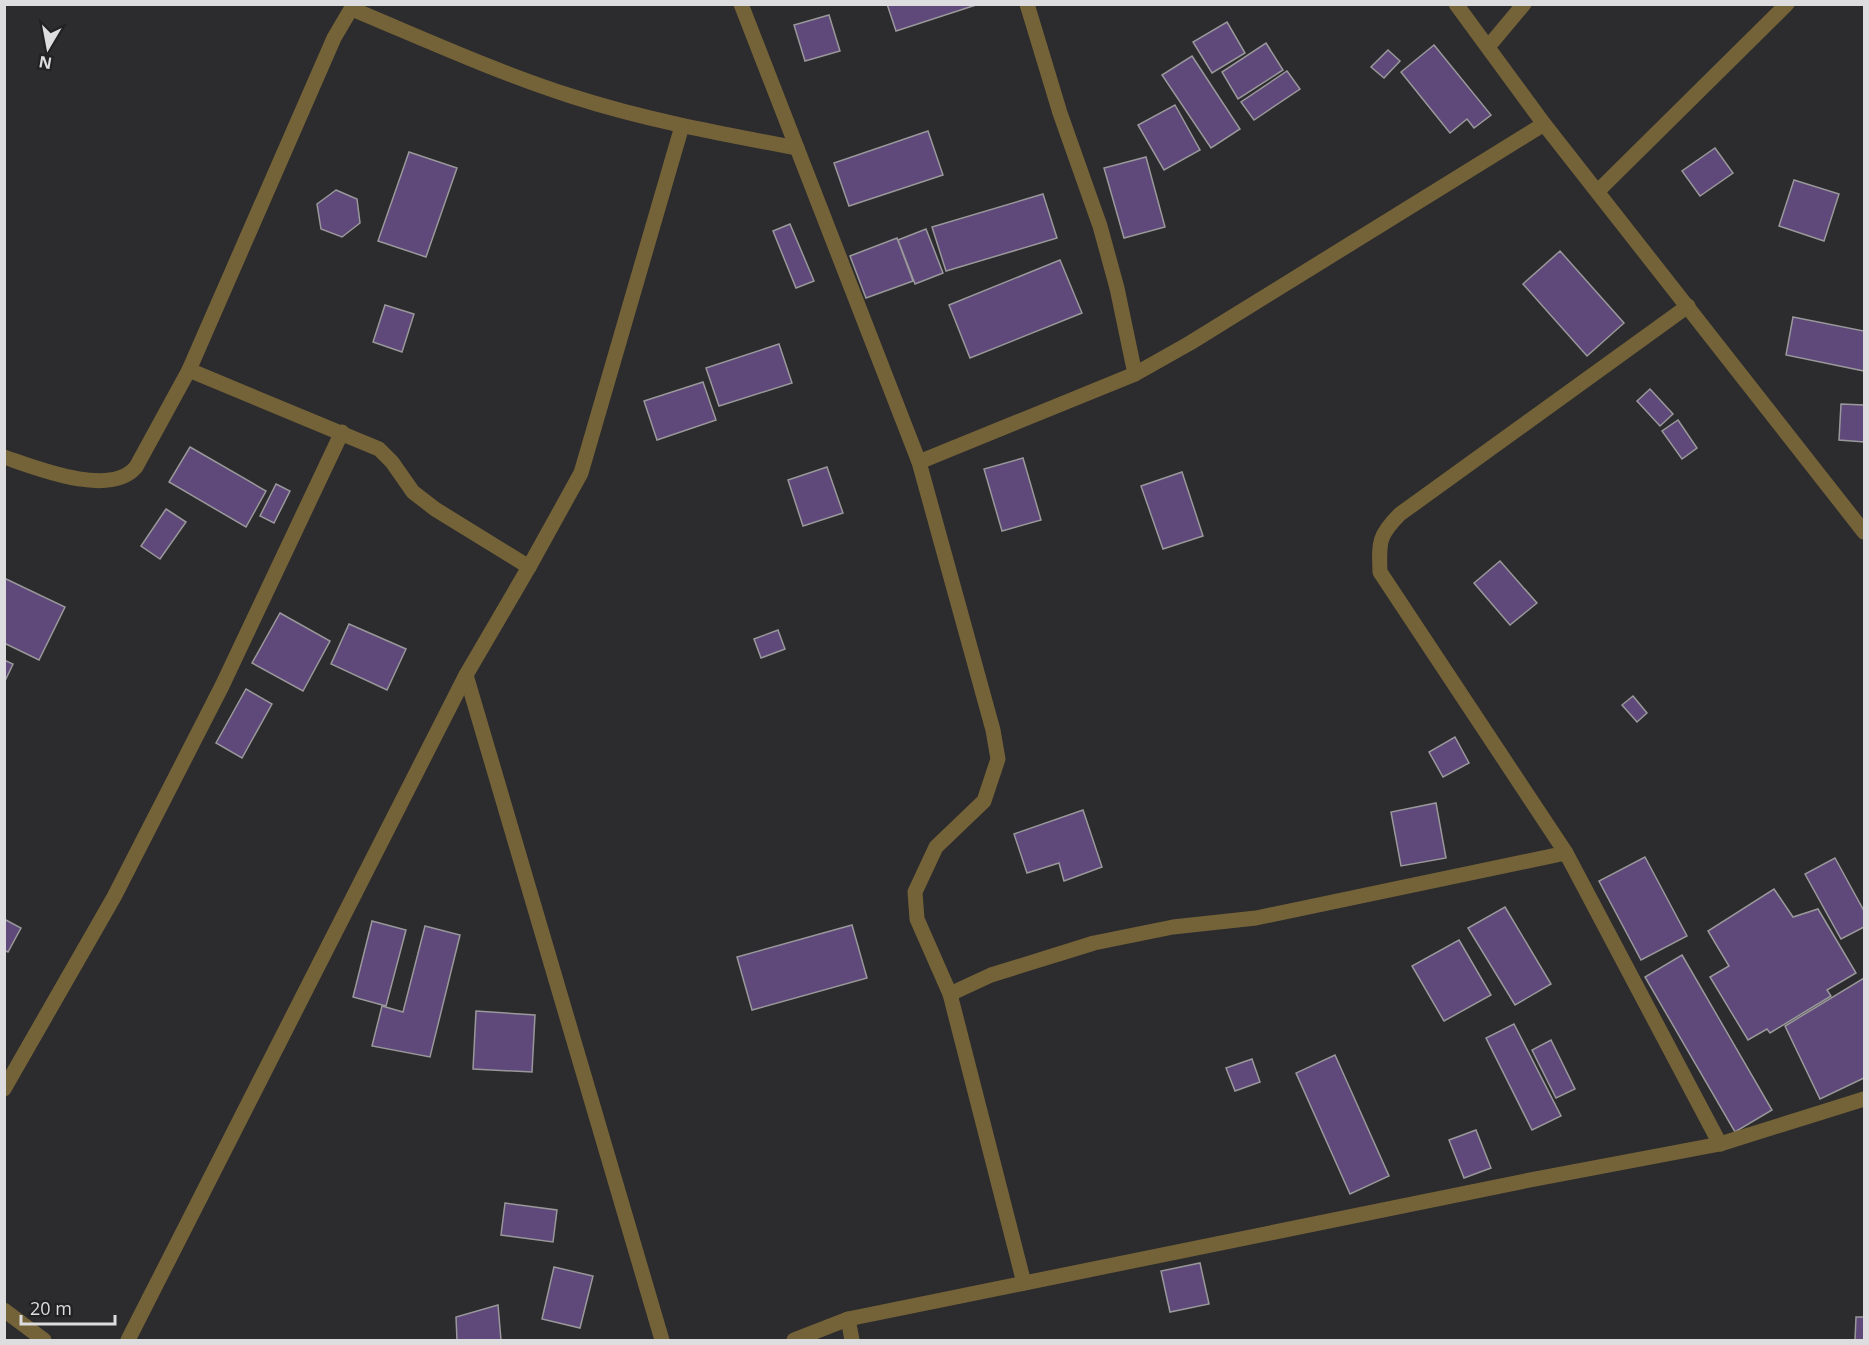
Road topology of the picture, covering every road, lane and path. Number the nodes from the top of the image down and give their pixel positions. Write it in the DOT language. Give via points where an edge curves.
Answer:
graph roads {
  1 [pos="1027,4"];
  2 [pos="1456,4"];
  3 [pos="1524,4"];
  4 [pos="1787,4"];
  5 [pos="742,5"];
  6 [pos="353,7"];
  7 [pos="1488,47"];
  8 [pos="1544,124"];
  9 [pos="682,126"];
  10 [pos="797,148"];
  11 [pos="1598,191"];
  12 [pos="1688,306"];
  13 [pos="189,370"];
  14 [pos="1135,374"];
  15 [pos="342,432"];
  16 [pos="4,457"];
  17 [pos="920,462"];
  18 [pos="1864,532"];
  19 [pos="529,567"];
  20 [pos="466,675"];
  21 [pos="1566,854"];
  22 [pos="950,994"];
  23 [pos="4,1089"];
  24 [pos="1864,1099"];
  25 [pos="1720,1144"];
  26 [pos="1024,1283"];
  27 [pos="4,1310"];
  28 [pos="848,1319"];
  29 [pos="44,1341"];
  30 [pos="128,1341"];
  31 [pos="662,1341"];
  32 [pos="794,1341"];
  33 [pos="852,1341"];
  1 -- 14 [label="street" via="1100,226"];
  2 -- 7 [label="street"];
  3 -- 7 [label="street"];
  4 -- 11 [label="street"];
  5 -- 10 [label="street"];
  6 -- 9 [label="street" via="572,97"];
  6 -- 13 [label="street" via="334,38"];
  7 -- 8 [label="street"];
  8 -- 11 [label="street"];
  8 -- 14 [label="street"];
  9 -- 10 [label="street"];
  9 -- 19 [label="street" via="581,473"];
  10 -- 17 [label="street"];
  11 -- 12 [label="street"];
  12 -- 18 [label="street"];
  12 -- 21 [label="street" via="1400,514 1383,531 1380,572"];
  13 -- 15 [label="street"];
  13 -- 16 [label="street" via="129,475 104,481 73,477"];
  14 -- 17 [label="street"];
  15 -- 19 [label="street" via="379,449 413,492 435,509"];
  15 -- 23 [label="street" via="222,686 114,897"];
  17 -- 22 [label="street" via="998,759 984,801 936,847 915,892 918,919"];
  19 -- 20 [label="street"];
  20 -- 30 [label="street"];
  20 -- 31 [label="street"];
  21 -- 22 [label="street" via="1256,918 1173,927 1094,943 991,975"];
  21 -- 25 [label="street"];
  22 -- 26 [label="street"];
  24 -- 25 [label="street"];
  25 -- 26 [label="street"];
  26 -- 28 [label="street"];
  27 -- 29 [label="street"];
  28 -- 32 [label="street"];
  28 -- 33 [label="street"];
}
